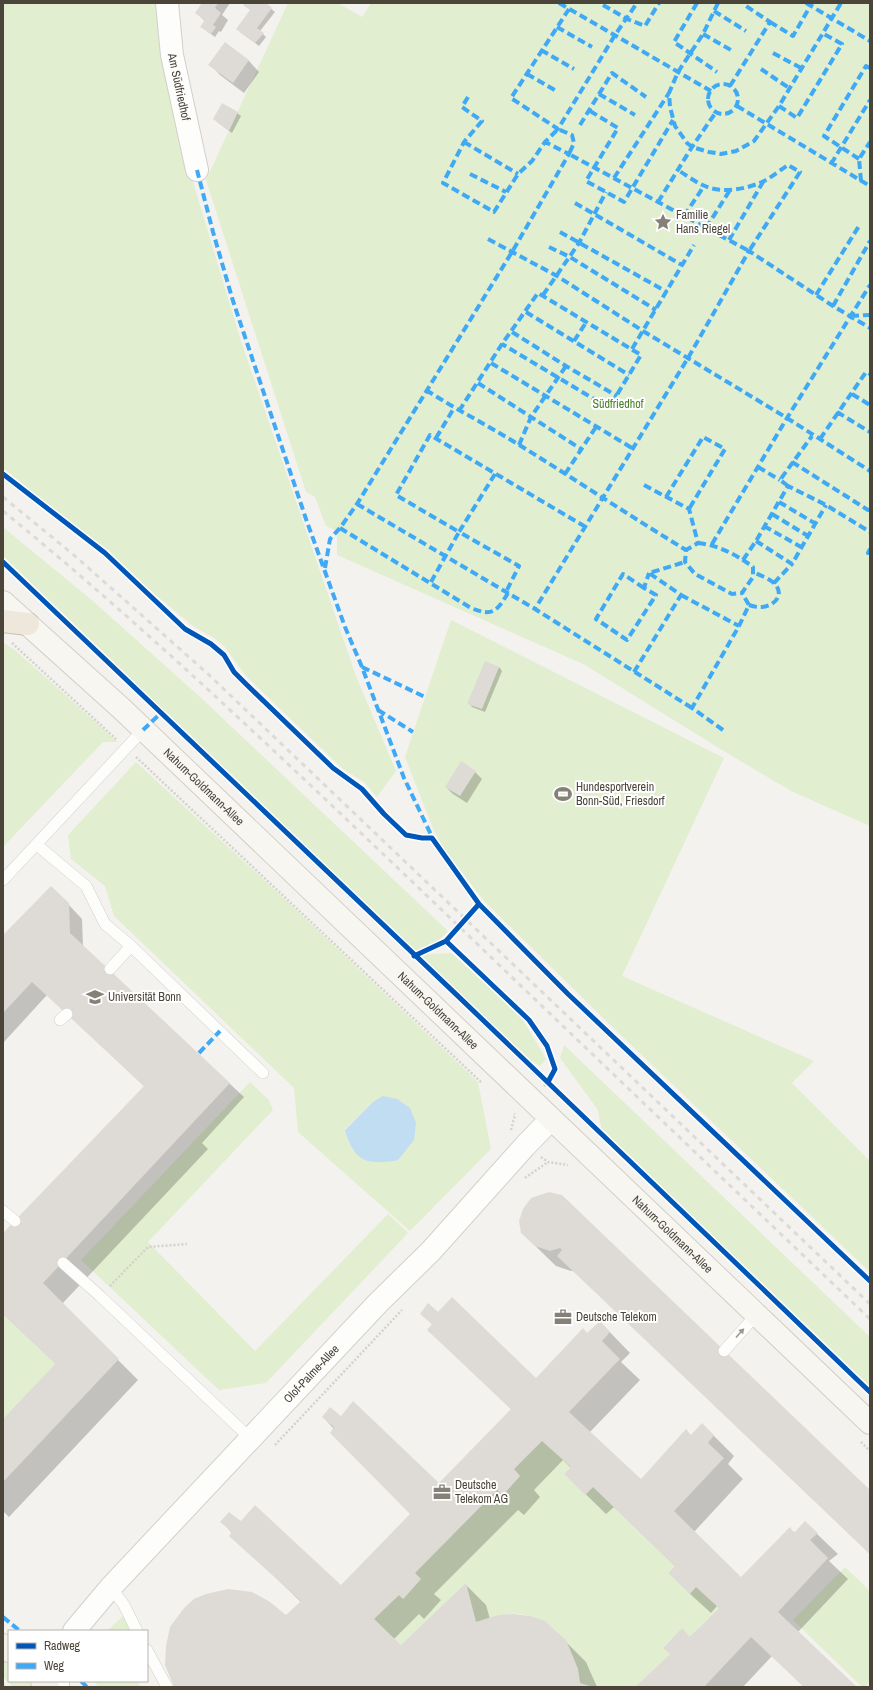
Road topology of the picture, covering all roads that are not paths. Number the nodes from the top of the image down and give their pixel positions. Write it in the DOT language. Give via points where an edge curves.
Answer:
graph roads {
  1 [pos="167,3"];
  2 [pos="197,170"];
  3 [pos="3,602"];
  4 [pos="28,624"];
  5 [pos="5,631"];
  6 [pos="143,730"];
  7 [pos="37,845"];
  8 [pos="3,880"];
  9 [pos="131,946"];
  10 [pos="110,969"];
  11 [pos="263,1074"];
  12 [pos="551,1119"];
  13 [pos="3,1211"];
  14 [pos="15,1221"];
  15 [pos="63,1263"];
  16 [pos="756,1315"];
  17 [pos="724,1350"];
  18 [pos="864,1431"];
  19 [pos="250,1439"];
  20 [pos="111,1587"];
  21 [pos="75,1630"];
  22 [pos="136,1630"];
  23 [pos="148,1652"];
  24 [pos="167,1687"];
  1 -- 2 [label="street, Am Südfriedhof" via="172,55"];
  3 -- 4 [label="main road, Nahum-Goldmann-Allee"];
  4 -- 5 [label="highway"];
  4 -- 6 [label="main road, Nahum-Goldmann-Allee"];
  6 -- 7 [label="lane"];
  6 -- 12 [label="main road, Nahum-Goldmann-Allee"];
  7 -- 8 [label="lane"];
  7 -- 9 [label="lane" via="86,886 105,924"];
  9 -- 10 [label="lane"];
  9 -- 11 [label="lane"];
  12 -- 16 [label="main road, Nahum-Goldmann-Allee"];
  12 -- 19 [label="street, Olof-Palme-Allee" via="430,1251"];
  13 -- 14 [label="lane"];
  15 -- 19 [label="lane"];
  17 -- 16 [label="lane, one-way"];
  16 -- 18 [label="main road, Nahum-Goldmann-Allee"];
  19 -- 20 [label="street, Olof-Palme-Allee"];
  20 -- 21 [label="street, Olof-Palme-Allee"];
  20 -- 22 [label="lane" via="124,1605"];
  23 -- 24 [label="lane"];
}
